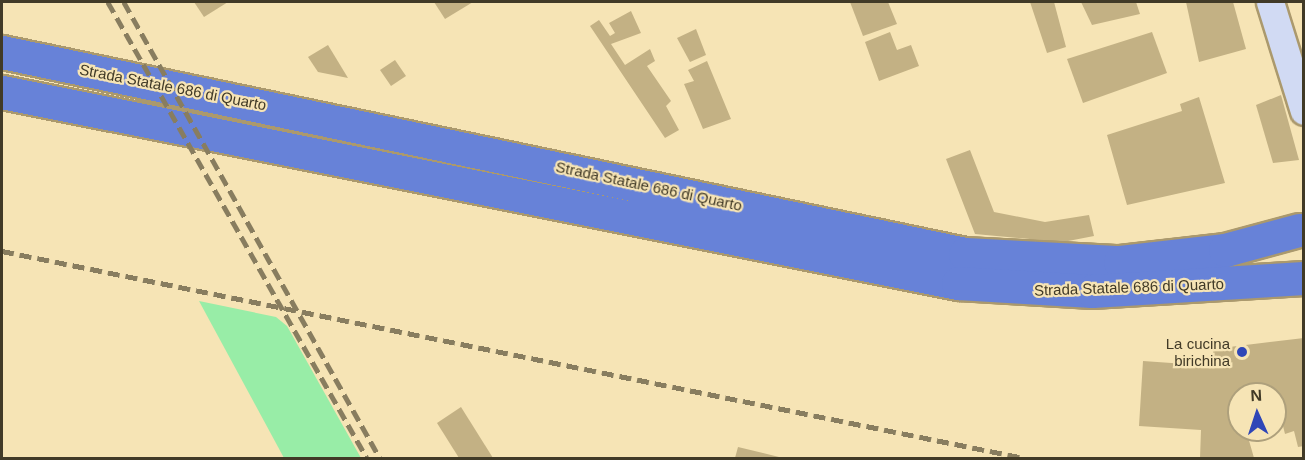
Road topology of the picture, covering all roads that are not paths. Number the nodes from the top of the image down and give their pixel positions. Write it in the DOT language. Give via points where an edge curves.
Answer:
graph roads {
  1 [pos="1270,2"];
  2 [pos="2,52"];
  3 [pos="2,92"];
  4 [pos="1304,111"];
  5 [pos="1302,228"];
  6 [pos="1304,278"];
  1 -- 4 [label="main road"];
  2 -- 5 [label="highway, Strada Statale 686 di Quarto" via="965,254 1120,262 1225,250"];
  3 -- 6 [label="highway, Strada Statale 686 di Quarto" via="946,282 1092,291"];
}
